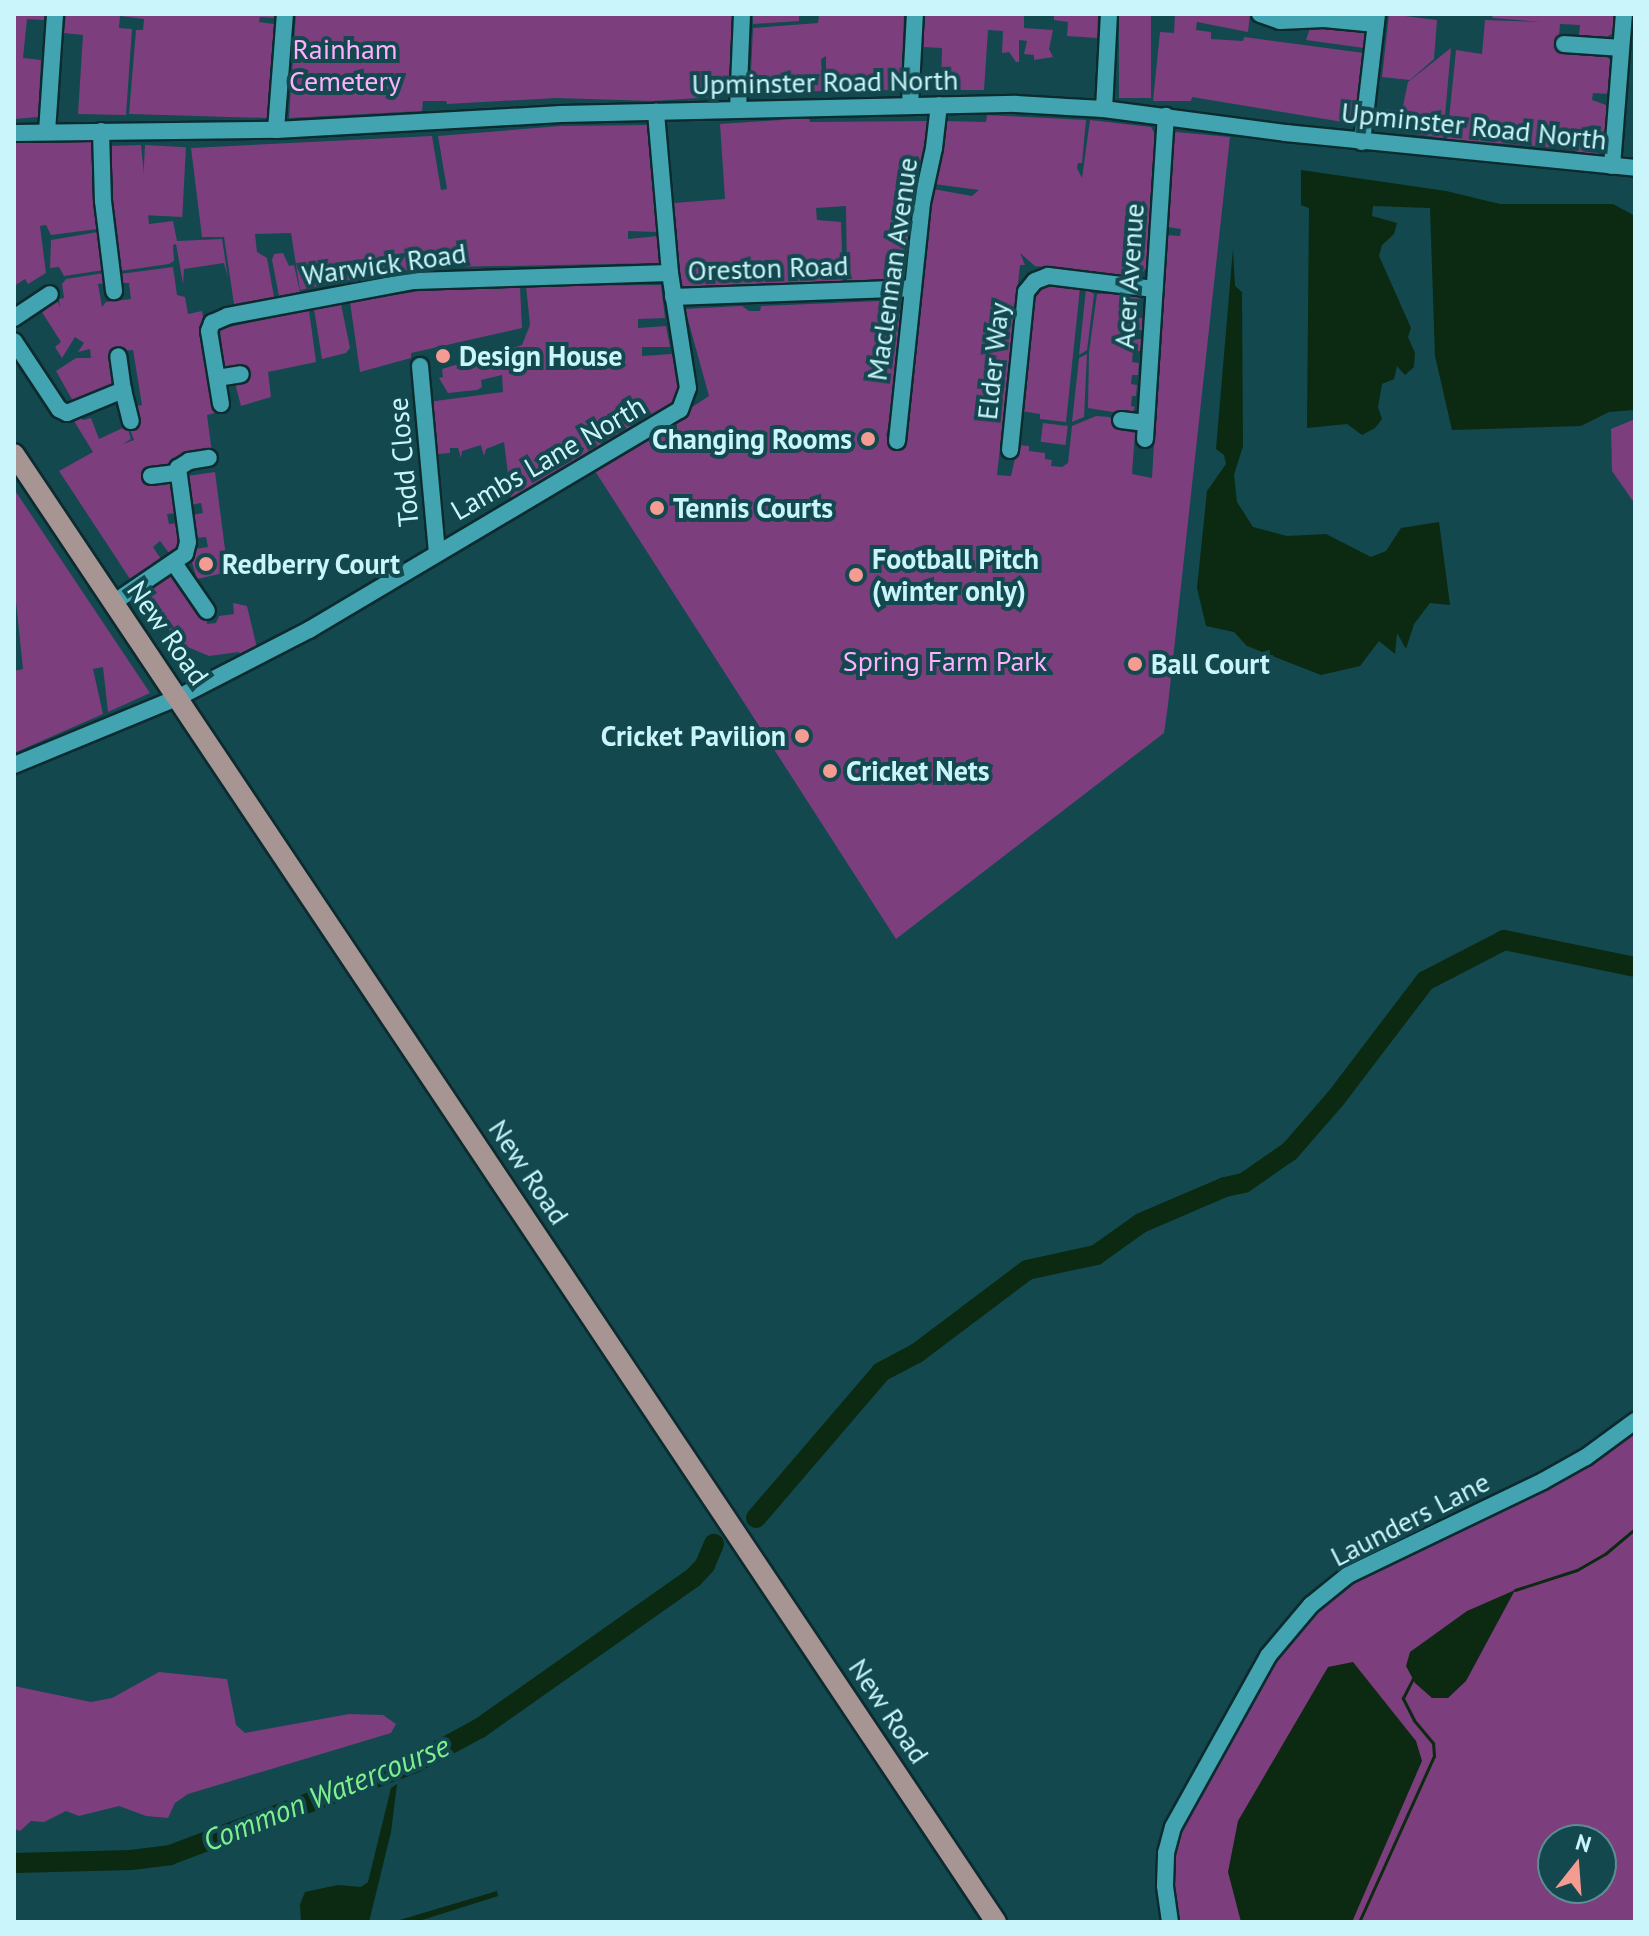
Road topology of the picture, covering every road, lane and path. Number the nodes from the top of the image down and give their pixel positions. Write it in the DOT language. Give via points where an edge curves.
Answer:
graph roads {
  1 [pos="55,14"];
  2 [pos="285,14"];
  3 [pos="742,14"];
  4 [pos="915,14"];
  5 [pos="1109,14"];
  6 [pos="1260,14"];
  7 [pos="1624,14"];
  8 [pos="1377,19"];
  9 [pos="1564,44"];
  10 [pos="1621,48"];
  11 [pos="910,105"];
  12 [pos="939,105"];
  13 [pos="1104,109"];
  14 [pos="738,110"];
  15 [pos="656,112"];
  16 [pos="1166,116"];
  17 [pos="276,130"];
  18 [pos="101,131"];
  19 [pos="47,132"];
  20 [pos="14,133"];
  21 [pos="1362,142"];
  22 [pos="1612,166"];
  23 [pos="1635,168"];
  24 [pos="670,273"];
  25 [pos="913,288"];
  26 [pos="1154,289"];
  27 [pos="114,291"];
  28 [pos="50,294"];
  29 [pos="673,297"];
  30 [pos="14,318"];
  31 [pos="14,341"];
  32 [pos="118,356"];
  33 [pos="29,364"];
  34 [pos="420,366"];
  35 [pos="14,374"];
  36 [pos="241,374"];
  37 [pos="217,378"];
  38 [pos="123,390"];
  39 [pos="221,404"];
  40 [pos="1121,420"];
  41 [pos="131,421"];
  42 [pos="897,441"];
  43 [pos="1010,450"];
  44 [pos="209,458"];
  45 [pos="17,465"];
  46 [pos="177,473"];
  47 [pos="151,476"];
  48 [pos="437,553"];
  49 [pos="174,563"];
  50 [pos="113,603"];
  51 [pos="207,611"];
  52 [pos="179,697"];
  53 [pos="14,765"];
  54 [pos="1635,1421"];
  55 [pos="996,1922"];
  56 [pos="1170,1922"];
  1 -- 19 [label="street"];
  2 -- 17 [label="street"];
  3 -- 14 [label="street"];
  4 -- 11 [label="street"];
  5 -- 13 [label="street"];
  6 -- 8 [label="street" via="1280,21"];
  7 -- 10 [label="street"];
  8 -- 21 [label="street"];
  9 -- 10 [label="street"];
  10 -- 22 [label="street"];
  11 -- 12 [label="street, Upminster Road North"];
  11 -- 14 [label="street, Upminster Road North"];
  12 -- 13 [label="street, Upminster Road North"];
  12 -- 25 [label="street, Maclennan Avenue"];
  13 -- 16 [label="street, Upminster Road North"];
  14 -- 15 [label="street, Upminster Road North"];
  15 -- 17 [label="street, Upminster Road North"];
  15 -- 24 [label="street, Lambs Lane North"];
  16 -- 21 [label="street, Upminster Road North"];
  16 -- 26 [label="street, Acer Avenue"];
  17 -- 18 [label="street, Upminster Road North"];
  18 -- 19 [label="street, Upminster Road North"];
  18 -- 27 [label="street"];
  19 -- 20 [label="street, Upminster Road North"];
  21 -- 22 [label="street, Upminster Road North"];
  22 -- 23 [label="street, Upminster Road North"];
  24 -- 29 [label="street, Lambs Lane North"];
  24 -- 37 [label="street, Warwick Road" via="414,281 228,316 212,323 209,331"];
  25 -- 29 [label="street, Oreston Road"];
  25 -- 42 [label="street, Maclennan Avenue"];
  26 -- 40 [label="street, Acer Avenue" via="1145,431"];
  26 -- 43 [label="street, Elder Way" via="1048,276 1035,281 1026,292"];
  28 -- 30 [label="street"];
  29 -- 48 [label="street, Lambs Lane North" via="688,388 680,410"];
  31 -- 33 [label="street"];
  32 -- 38 [label="street"];
  33 -- 35 [label="street"];
  33 -- 38 [label="street" via="67,413"];
  34 -- 48 [label="street, Todd Close"];
  36 -- 37 [label="street"];
  37 -- 39 [label="street, Warwick Road"];
  38 -- 41 [label="street"];
  44 -- 46 [label="street" via="182,464"];
  45 -- 50 [label="main road, New Road"];
  46 -- 47 [label="street"];
  46 -- 49 [label="street" via="188,542 185,554"];
  48 -- 52 [label="street, Lambs Lane North" via="309,630"];
  49 -- 50 [label="street"];
  49 -- 51 [label="street"];
  50 -- 52 [label="main road, New Road"];
  52 -- 53 [label="street, Lambs Lane North"];
  52 -- 55 [label="main road, New Road"];
  54 -- 56 [label="street, Launders Lane" via="1543,1481 1348,1575 1311,1605 1268,1656 1173,1827 1166,1853"];
}
